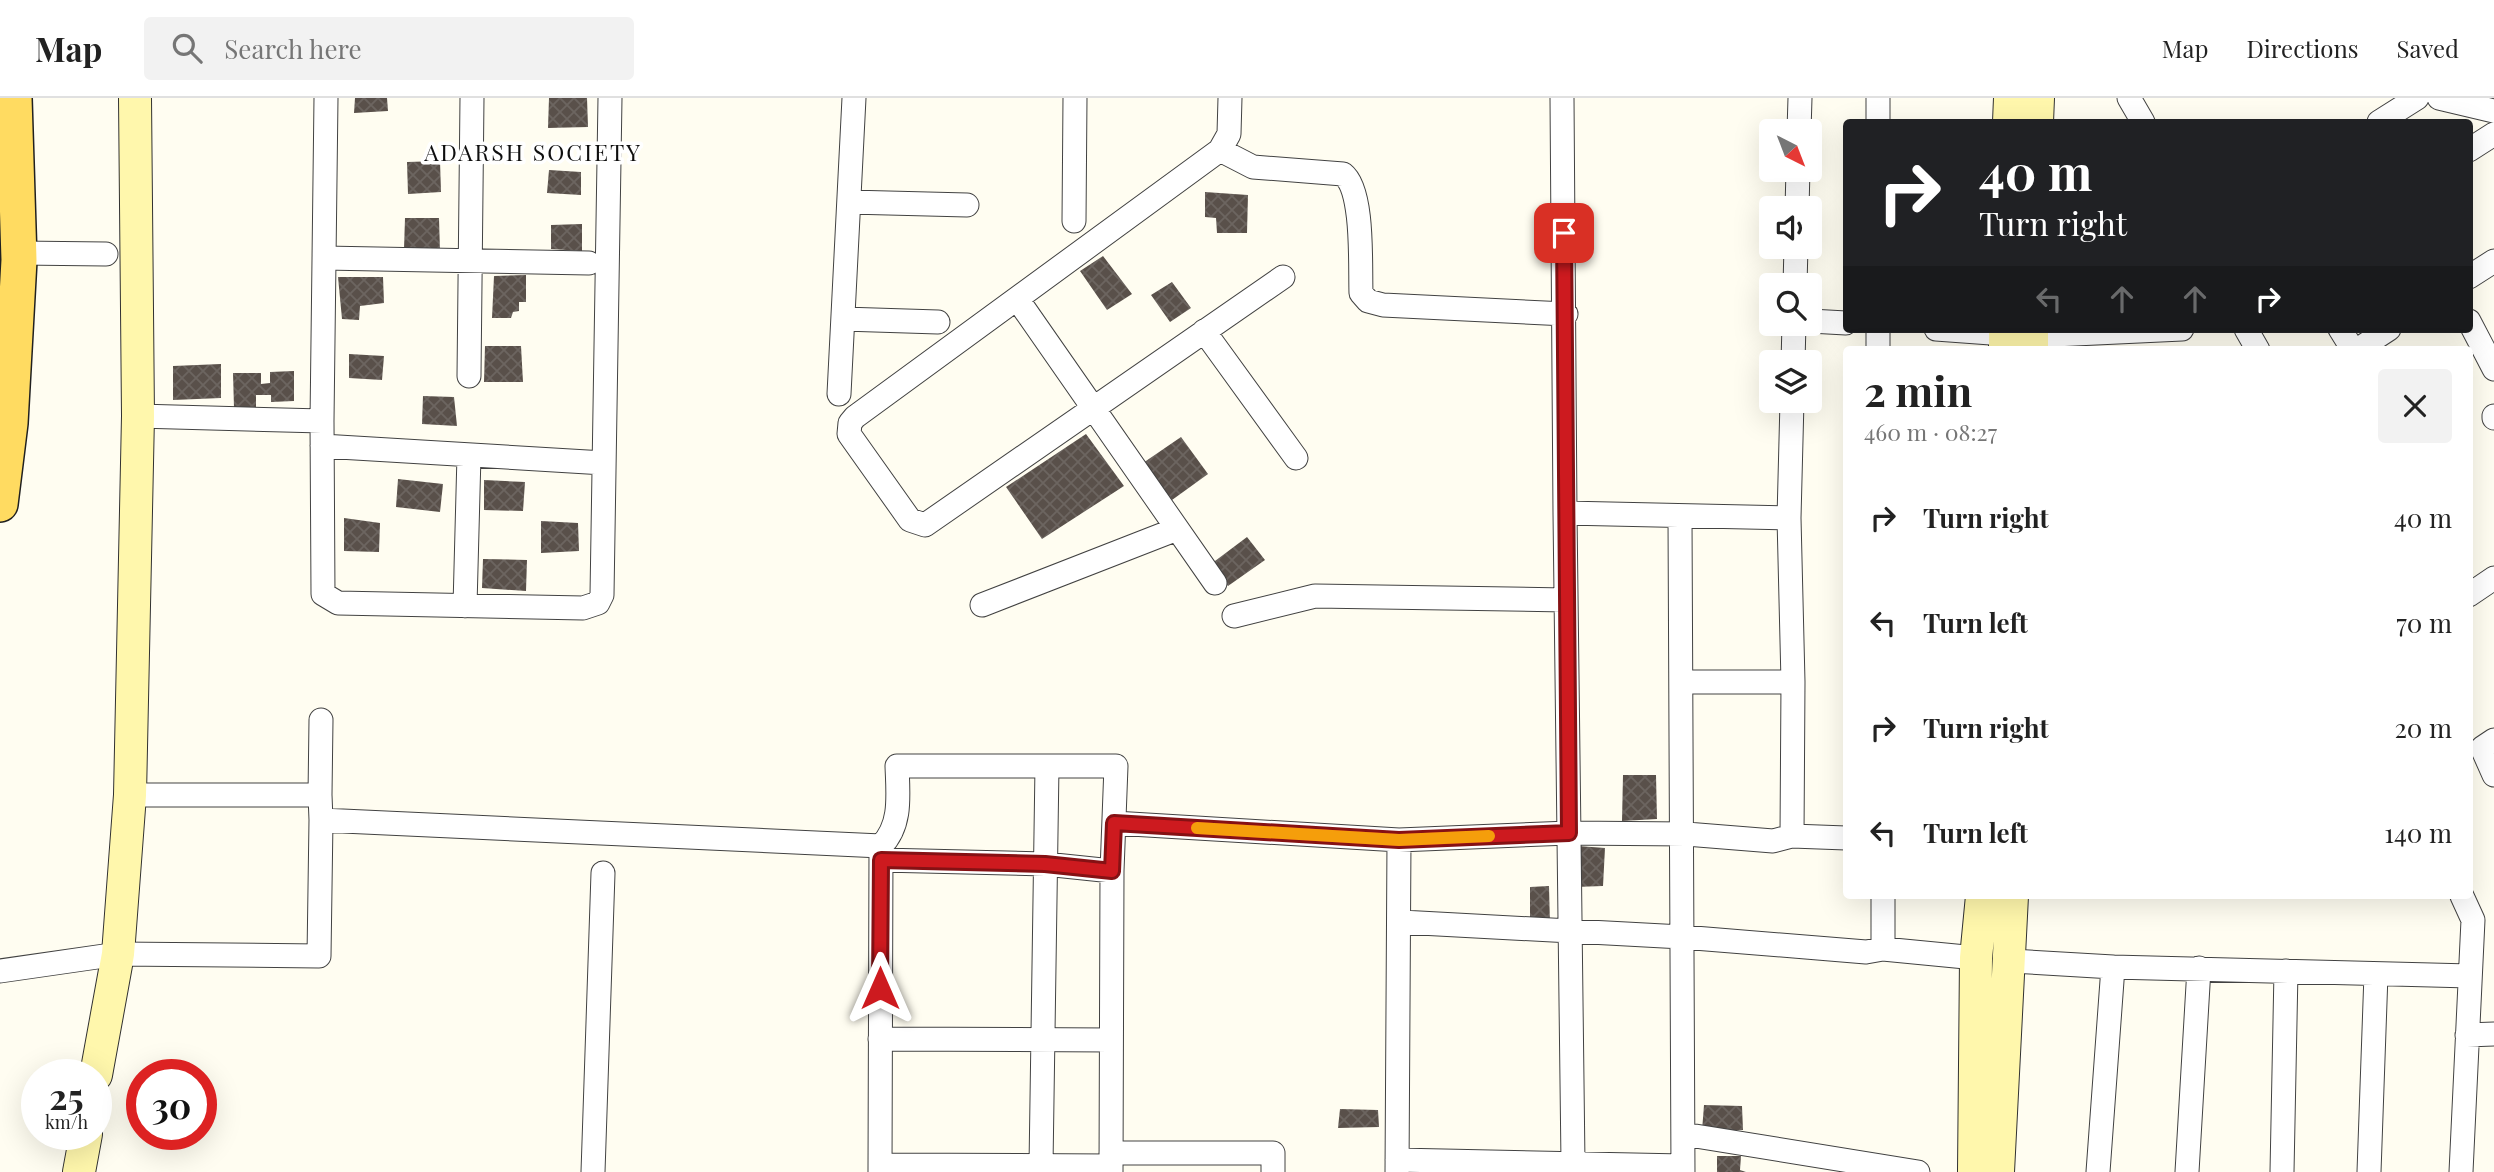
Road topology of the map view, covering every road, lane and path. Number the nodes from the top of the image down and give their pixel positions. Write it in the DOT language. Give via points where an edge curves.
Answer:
graph roads {
  1 [pos="14,98"];
  2 [pos="135,98"];
  3 [pos="326,98"];
  4 [pos="472,98"];
  5 [pos="610,98"];
  6 [pos="855,98"];
  7 [pos="1075,98"];
  8 [pos="1230,98"];
  9 [pos="1562,98"];
  10 [pos="1800,98"];
  11 [pos="1878,98"];
  12 [pos="2010,98"];
  13 [pos="2038,98"];
  14 [pos="2129,98"];
  15 [pos="2417,98"];
  16 [pos="2439,98"];
  17 [pos="2490,98"];
  18 [pos="2494,104"];
  19 [pos="2494,111"];
  20 [pos="1799,119"];
  21 [pos="1878,119"];
  22 [pos="2009,119"];
  23 [pos="2037,119"];
  24 [pos="2141,119"];
  25 [pos="2384,119"];
  26 [pos="2494,134"];
  27 [pos="2473,147"];
  28 [pos="1220,150"];
  29 [pos="849,202"];
  30 [pos="967,205"];
  31 [pos="1074,221"];
  32 [pos="19,253"];
  33 [pos="106,254"];
  34 [pos="324,258"];
  35 [pos="470,261"];
  36 [pos="2494,261"];
  37 [pos="589,263"];
  38 [pos="2473,274"];
  39 [pos="1283,276"];
  40 [pos="1018,300"];
  41 [pos="1566,314"];
  42 [pos="843,319"];
  43 [pos="938,322"];
  44 [pos="1822,322"];
  45 [pos="1843,323"];
  46 [pos="2473,329"];
  47 [pos="1203,331"];
  48 [pos="1973,333"];
  49 [pos="2110,333"];
  50 [pos="2383,333"];
  51 [pos="2019,338"];
  52 [pos="2361,346"];
  53 [pos="2494,369"];
  54 [pos="469,376"];
  55 [pos="839,394"];
  56 [pos="1093,409"];
  57 [pos="1792,413"];
  58 [pos="138,416"];
  59 [pos="322,421"];
  60 [pos="322,446"];
  61 [pos="469,455"];
  62 [pos="1296,458"];
  63 [pos="604,463"];
  64 [pos="0,504"];
  65 [pos="1565,513"];
  66 [pos="1680,518"];
  67 [pos="1788,518"];
  68 [pos="1177,529"];
  69 [pos="2494,578"];
  70 [pos="1215,583"];
  71 [pos="2473,592"];
  72 [pos="1566,600"];
  73 [pos="982,605"];
  74 [pos="465,606"];
  75 [pos="1234,616"];
  76 [pos="1681,682"];
  77 [pos="1793,682"];
  78 [pos="321,720"];
  79 [pos="2494,740"];
  80 [pos="1046,766"];
  81 [pos="2494,775"];
  82 [pos="130,795"];
  83 [pos="320,795"];
  84 [pos="321,820"];
  85 [pos="1114,823"];
  86 [pos="1569,833"];
  87 [pos="1681,835"];
  88 [pos="1792,836"];
  89 [pos="1843,838"];
  90 [pos="1399,840"];
  91 [pos="881,853"];
  92 [pos="1045,864"];
  93 [pos="1112,871"];
  94 [pos="603,873"];
  95 [pos="1883,899"];
  96 [pos="1982,899"];
  97 [pos="2012,899"];
  98 [pos="2463,899"];
  99 [pos="1401,922"];
  100 [pos="1570,931"];
  101 [pos="1682,937"];
  102 [pos="1883,949"];
  103 [pos="118,954"];
  104 [pos="1976,958"];
  105 [pos="2011,961"];
  106 [pos="2112,967"];
  107 [pos="2199,968"];
  108 [pos="0,971"];
  109 [pos="2286,971"];
  110 [pos="2376,974"];
  111 [pos="2470,976"];
  112 [pos="2494,1034"];
  113 [pos="2467,1035"];
  114 [pos="1043,1038"];
  115 [pos="880,1039"];
  116 [pos="1111,1040"];
  117 [pos="99,1059"];
  118 [pos="1683,1134"];
  119 [pos="83,1150"];
  120 [pos="1573,1163"];
  121 [pos="1111,1164"];
  122 [pos="1041,1166"];
  123 [pos="1397,1166"];
  124 [pos="1509,1167"];
  125 [pos="880,1169"];
  126 [pos="1683,1169"];
  127 [pos="79,1172"];
  128 [pos="593,1172"];
  129 [pos="1273,1172"];
  130 [pos="1918,1172"];
  131 [pos="1974,1172"];
  132 [pos="1998,1172"];
  133 [pos="2098,1172"];
  134 [pos="2186,1172"];
  135 [pos="2282,1172"];
  136 [pos="2369,1172"];
  137 [pos="2461,1172"];
  1 -- 32 [label="main road"];
  2 -- 58 [label="street"];
  3 -- 34 [label="street"];
  4 -- 35 [label="street"];
  5 -- 63 [label="street"];
  6 -- 29 [label="street"];
  7 -- 31 [label="street"];
  8 -- 28 [label="street" via="1229,134"];
  9 -- 41 [label="street"];
  10 -- 20 [label="street"];
  11 -- 21 [label="street"];
  12 -- 22 [label="street"];
  13 -- 23 [label="street"];
  14 -- 24 [label="street"];
  15 -- 25 [label="street"];
  16 -- 19 [label="street"];
  17 -- 18 [label="street"];
  26 -- 27 [label="street"];
  28 -- 40 [label="street"];
  28 -- 41 [label="street" via="1253,167 1343,173 1350,179 1356,198 1361,293 1368,301"];
  29 -- 30 [label="street"];
  29 -- 42 [label="street"];
  32 -- 33 [label="street"];
  32 -- 64 [label="main road" via="10,423"];
  34 -- 35 [label="street"];
  34 -- 59 [label="street"];
  35 -- 37 [label="street"];
  35 -- 54 [label="street"];
  36 -- 38 [label="street"];
  39 -- 47 [label="street"];
  40 -- 56 [label="street"];
  40 -- 56 [label="street" via="855,417 848,429 852,439 910,520 925,525"];
  41 -- 65 [label="street"];
  42 -- 43 [label="street"];
  42 -- 55 [label="street"];
  44 -- 45 [label="street"];
  46 -- 53 [label="street"];
  47 -- 56 [label="street"];
  47 -- 62 [label="street"];
  48 -- 51 [label="street"];
  49 -- 51 [label="street"];
  50 -- 52 [label="street"];
  56 -- 68 [label="street"];
  57 -- 67 [label="street"];
  58 -- 59 [label="street"];
  58 -- 82 [label="street"];
  59 -- 60 [label="street"];
  60 -- 61 [label="street"];
  60 -- 74 [label="street" via="323,594 338,603"];
  61 -- 63 [label="street"];
  61 -- 74 [label="street"];
  63 -- 74 [label="street" via="602,595 598,603 583,608"];
  65 -- 66 [label="street"];
  65 -- 72 [label="street"];
  66 -- 67 [label="street"];
  66 -- 76 [label="street"];
  67 -- 77 [label="street"];
  68 -- 70 [label="street"];
  68 -- 73 [label="street"];
  69 -- 71 [label="street"];
  72 -- 75 [label="street" via="1315,596"];
  72 -- 86 [label="street"];
  76 -- 77 [label="street"];
  76 -- 87 [label="street"];
  77 -- 88 [label="street"];
  78 -- 83 [label="street"];
  79 -- 81 [label="street" via="2482,748"];
  80 -- 85 [label="street" via="1116,766"];
  80 -- 91 [label="street" via="897,766 899,800 892,834"];
  80 -- 92 [label="street"];
  82 -- 83 [label="street"];
  82 -- 103 [label="street"];
  83 -- 84 [label="street"];
  84 -- 91 [label="street"];
  84 -- 103 [label="street" via="319,956"];
  85 -- 90 [label="street"];
  85 -- 93 [label="street"];
  86 -- 87 [label="street"];
  86 -- 90 [label="street"];
  86 -- 100 [label="street"];
  87 -- 88 [label="street" via="1773,841"];
  87 -- 101 [label="street"];
  88 -- 89 [label="street"];
  90 -- 99 [label="street"];
  91 -- 92 [label="street"];
  91 -- 115 [label="street"];
  92 -- 93 [label="street"];
  92 -- 114 [label="street"];
  93 -- 116 [label="street"];
  94 -- 128 [label="street"];
  95 -- 102 [label="street"];
  96 -- 104 [label="street"];
  97 -- 105 [label="street"];
  98 -- 111 [label="street" via="2473,920"];
  99 -- 100 [label="street"];
  99 -- 123 [label="street"];
  100 -- 101 [label="street"];
  100 -- 120 [label="street"];
  101 -- 102 [label="street" via="1866,952"];
  101 -- 118 [label="street"];
  102 -- 104 [label="street"];
  103 -- 108 [label="street"];
  103 -- 117 [label="street"];
  104 -- 131 [label="street"];
  105 -- 106 [label="street"];
  105 -- 132 [label="street"];
  106 -- 107 [label="street"];
  106 -- 133 [label="street"];
  107 -- 109 [label="street"];
  107 -- 134 [label="street"];
  109 -- 110 [label="street"];
  109 -- 135 [label="street"];
  110 -- 111 [label="street"];
  110 -- 136 [label="street"];
  111 -- 113 [label="street"];
  112 -- 113 [label="street"];
  113 -- 137 [label="street"];
  114 -- 115 [label="street"];
  114 -- 116 [label="street"];
  114 -- 122 [label="street"];
  115 -- 125 [label="street"];
  116 -- 121 [label="street"];
  118 -- 126 [label="street"];
  118 -- 130 [label="street"];
  119 -- 127 [label="street"];
  120 -- 124 [label="street"];
  120 -- 126 [label="street"];
  121 -- 122 [label="street"];
  121 -- 129 [label="street" via="1273,1153"];
  122 -- 125 [label="street"];
  123 -- 124 [label="street"];
}
